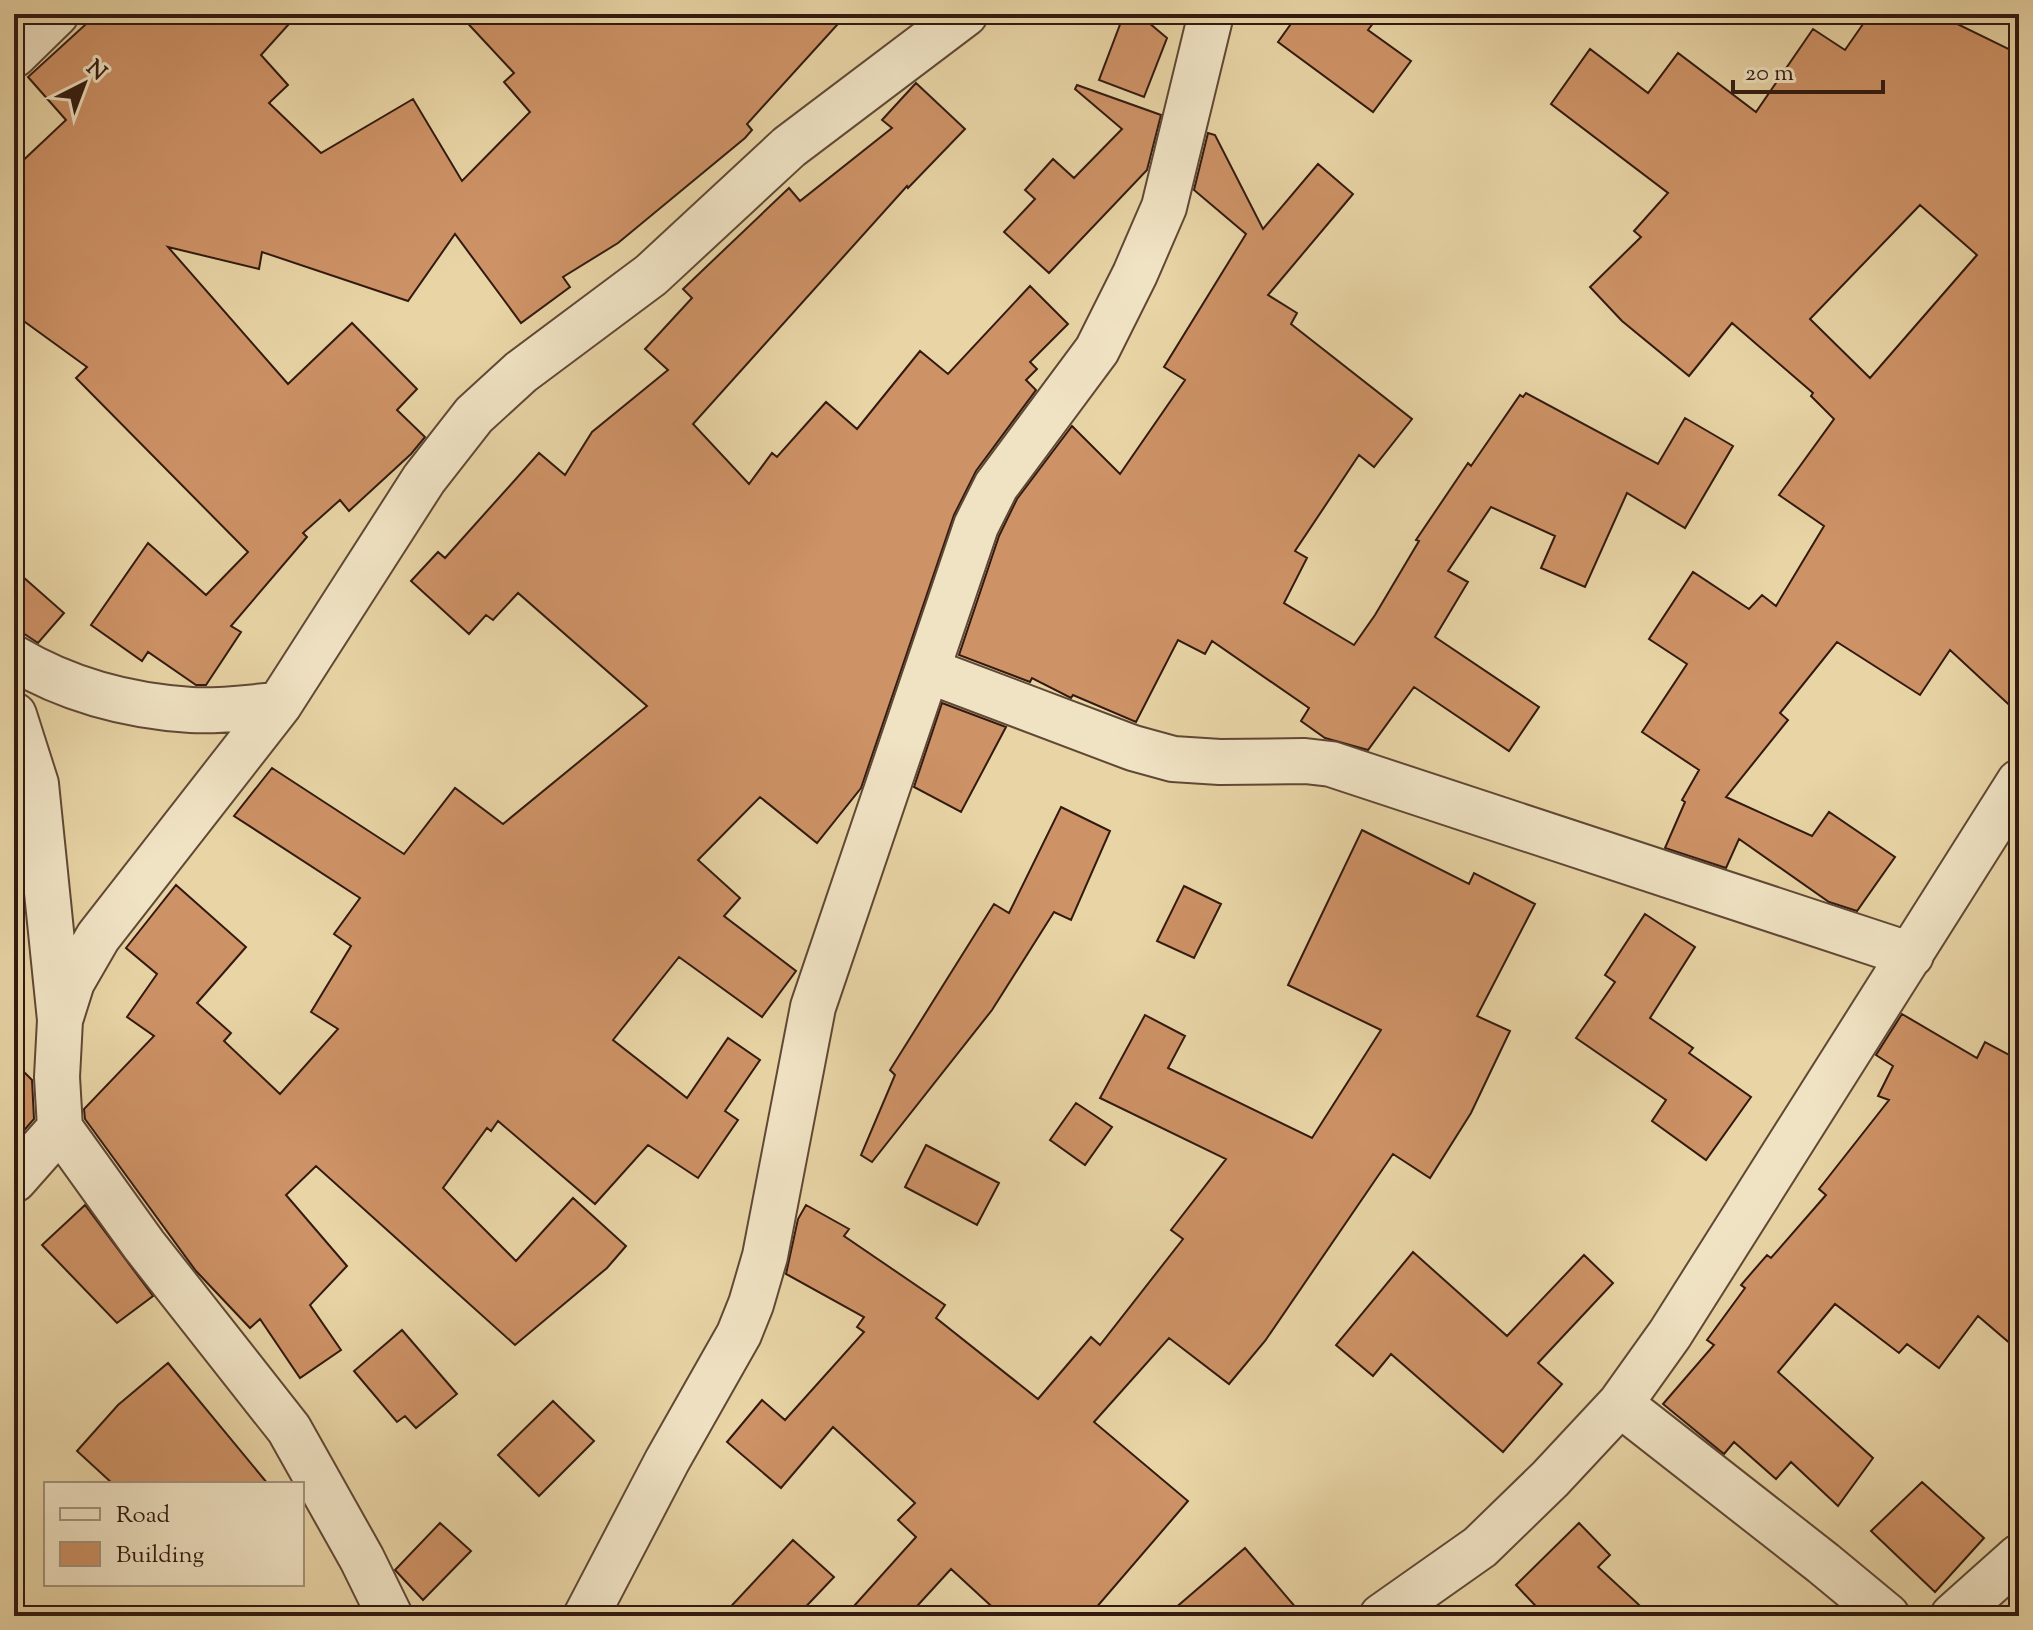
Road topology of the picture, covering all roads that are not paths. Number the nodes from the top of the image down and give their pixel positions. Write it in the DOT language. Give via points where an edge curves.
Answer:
graph roads {
  1 [pos="56,14"];
  2 [pos="965,14"];
  3 [pos="1211,14"];
  4 [pos="14,55"];
  5 [pos="14,658"];
  6 [pos="929,671"];
  7 [pos="279,705"];
  8 [pos="14,715"];
  9 [pos="2019,782"];
  10 [pos="1911,955"];
  11 [pos="60,1020"];
  12 [pos="60,1128"];
  13 [pos="14,1180"];
  14 [pos="1620,1404"];
  15 [pos="2019,1557"];
  16 [pos="390,1616"];
  17 [pos="586,1616"];
  18 [pos="1382,1616"];
  19 [pos="1887,1616"];
  20 [pos="1953,1616"];
  1 -- 4 [label="street"];
  2 -- 7 [label="street" via="789,147 651,275 521,372 474,415 424,479"];
  3 -- 6 [label="street" via="1164,207 1097,350 996,486 976,526"];
  5 -- 7 [label="street" via="41,674 113,700 194,711"];
  6 -- 10 [label="street" via="1173,759 1331,764"];
  6 -- 17 [label="street" via="813,1007 751,1304"];
  7 -- 11 [label="street" via="98,937 72,982"];
  8 -- 11 [label="street" via="36,784"];
  9 -- 10 [label="street"];
  10 -- 14 [label="street"];
  11 -- 12 [label="street"];
  12 -- 13 [label="street"];
  12 -- 16 [label="street" via="289,1429"];
  14 -- 18 [label="street" via="1480,1547"];
  14 -- 19 [label="street"];
  15 -- 20 [label="street"];
}
